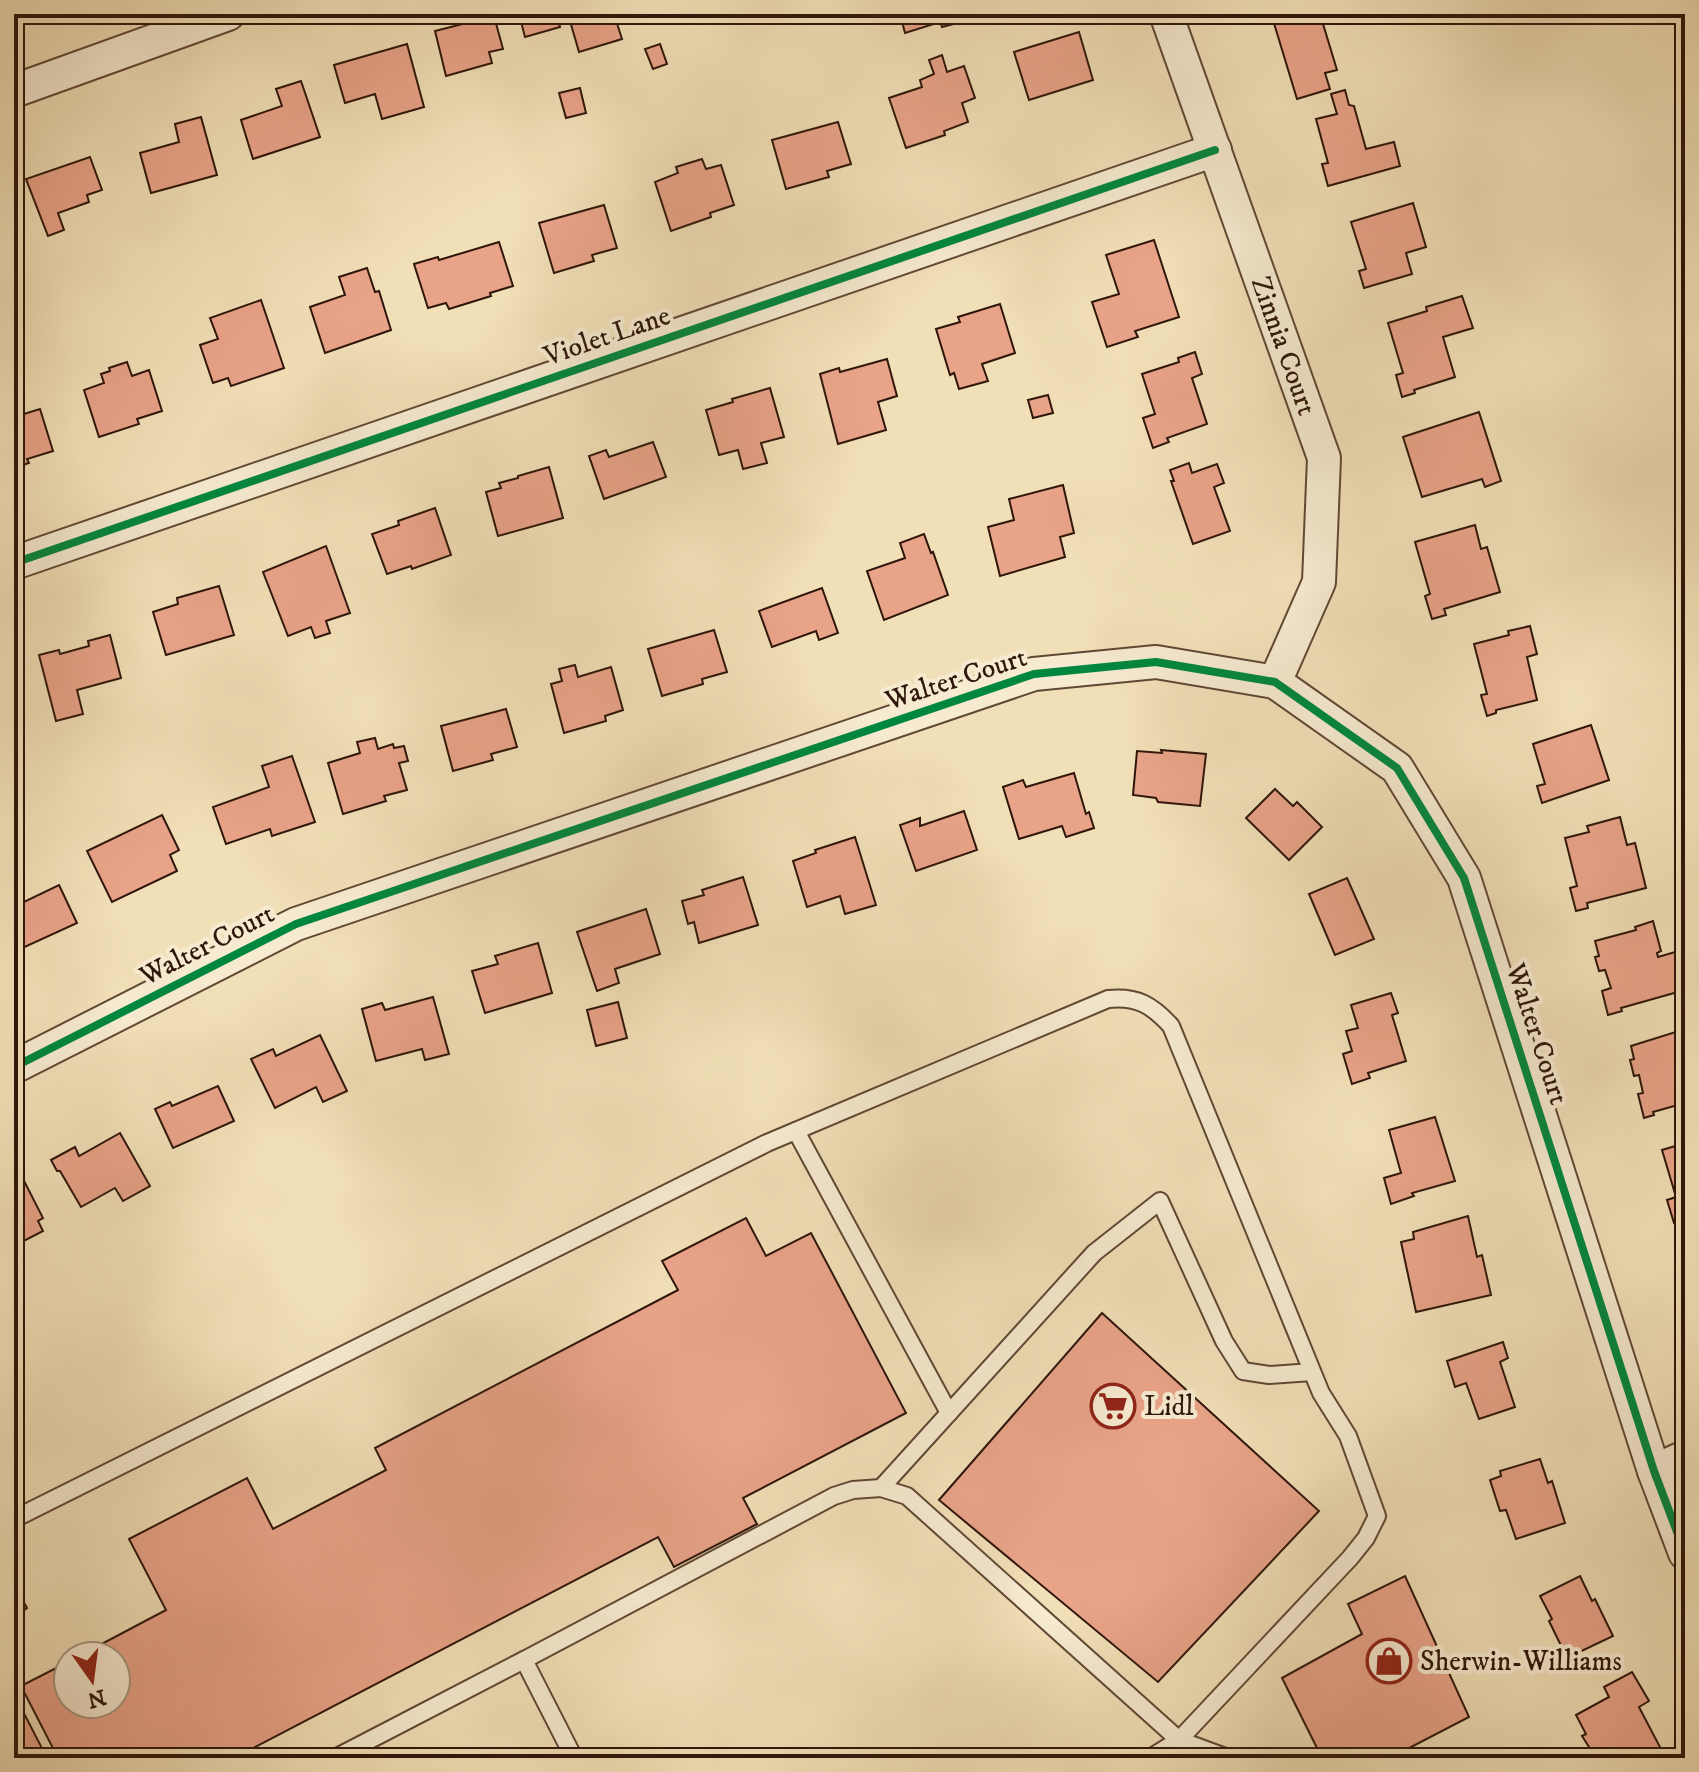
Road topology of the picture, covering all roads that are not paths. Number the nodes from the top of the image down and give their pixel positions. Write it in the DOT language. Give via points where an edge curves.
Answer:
graph roads {
  1 [pos="228,14"];
  2 [pos="1166,14"];
  3 [pos="14,91"];
  4 [pos="1215,150"];
  5 [pos="14,563"];
  6 [pos="1275,682"];
  7 [pos="14,1067"];
  8 [pos="796,1131"];
  9 [pos="1312,1372"];
  10 [pos="949,1413"];
  11 [pos="1685,1457"];
  12 [pos="1654,1471"];
  13 [pos="881,1488"];
  14 [pos="14,1519"];
  15 [pos="1685,1553"];
  16 [pos="524,1660"];
  17 [pos="1179,1740"];
  18 [pos="335,1758"];
  19 [pos="574,1758"];
  20 [pos="1150,1758"];
  21 [pos="1228,1758"];
  1 -- 3 [label="street"];
  2 -- 4 [label="street, Zinnia Court"];
  4 -- 5 [label="street, Violet Lane"];
  4 -- 6 [label="street, Zinnia Court" via="1324,458 1319,582"];
  6 -- 7 [label="street, Walter Court" via="1156,662 1034,674 296,924"];
  6 -- 12 [label="street, Walter Court" via="1397,768 1464,878"];
  8 -- 9 [label="lane" via="1108,999 1125,997 1155,1008 1171,1026"];
  8 -- 10 [label="lane"];
  8 -- 14 [label="lane"];
  9 -- 10 [label="lane" via="1243,1371 1160,1201 1094,1253"];
  9 -- 17 [label="lane" via="1348,1436 1377,1516 1350,1558"];
  10 -- 13 [label="lane"];
  11 -- 12 [label="street"];
  12 -- 15 [label="street, Walter Court"];
  13 -- 16 [label="lane" via="834,1496"];
  13 -- 17 [label="lane" via="907,1496 950,1532"];
  16 -- 18 [label="lane"];
  16 -- 19 [label="lane"];
  17 -- 20 [label="lane"];
  17 -- 21 [label="lane"];
}
